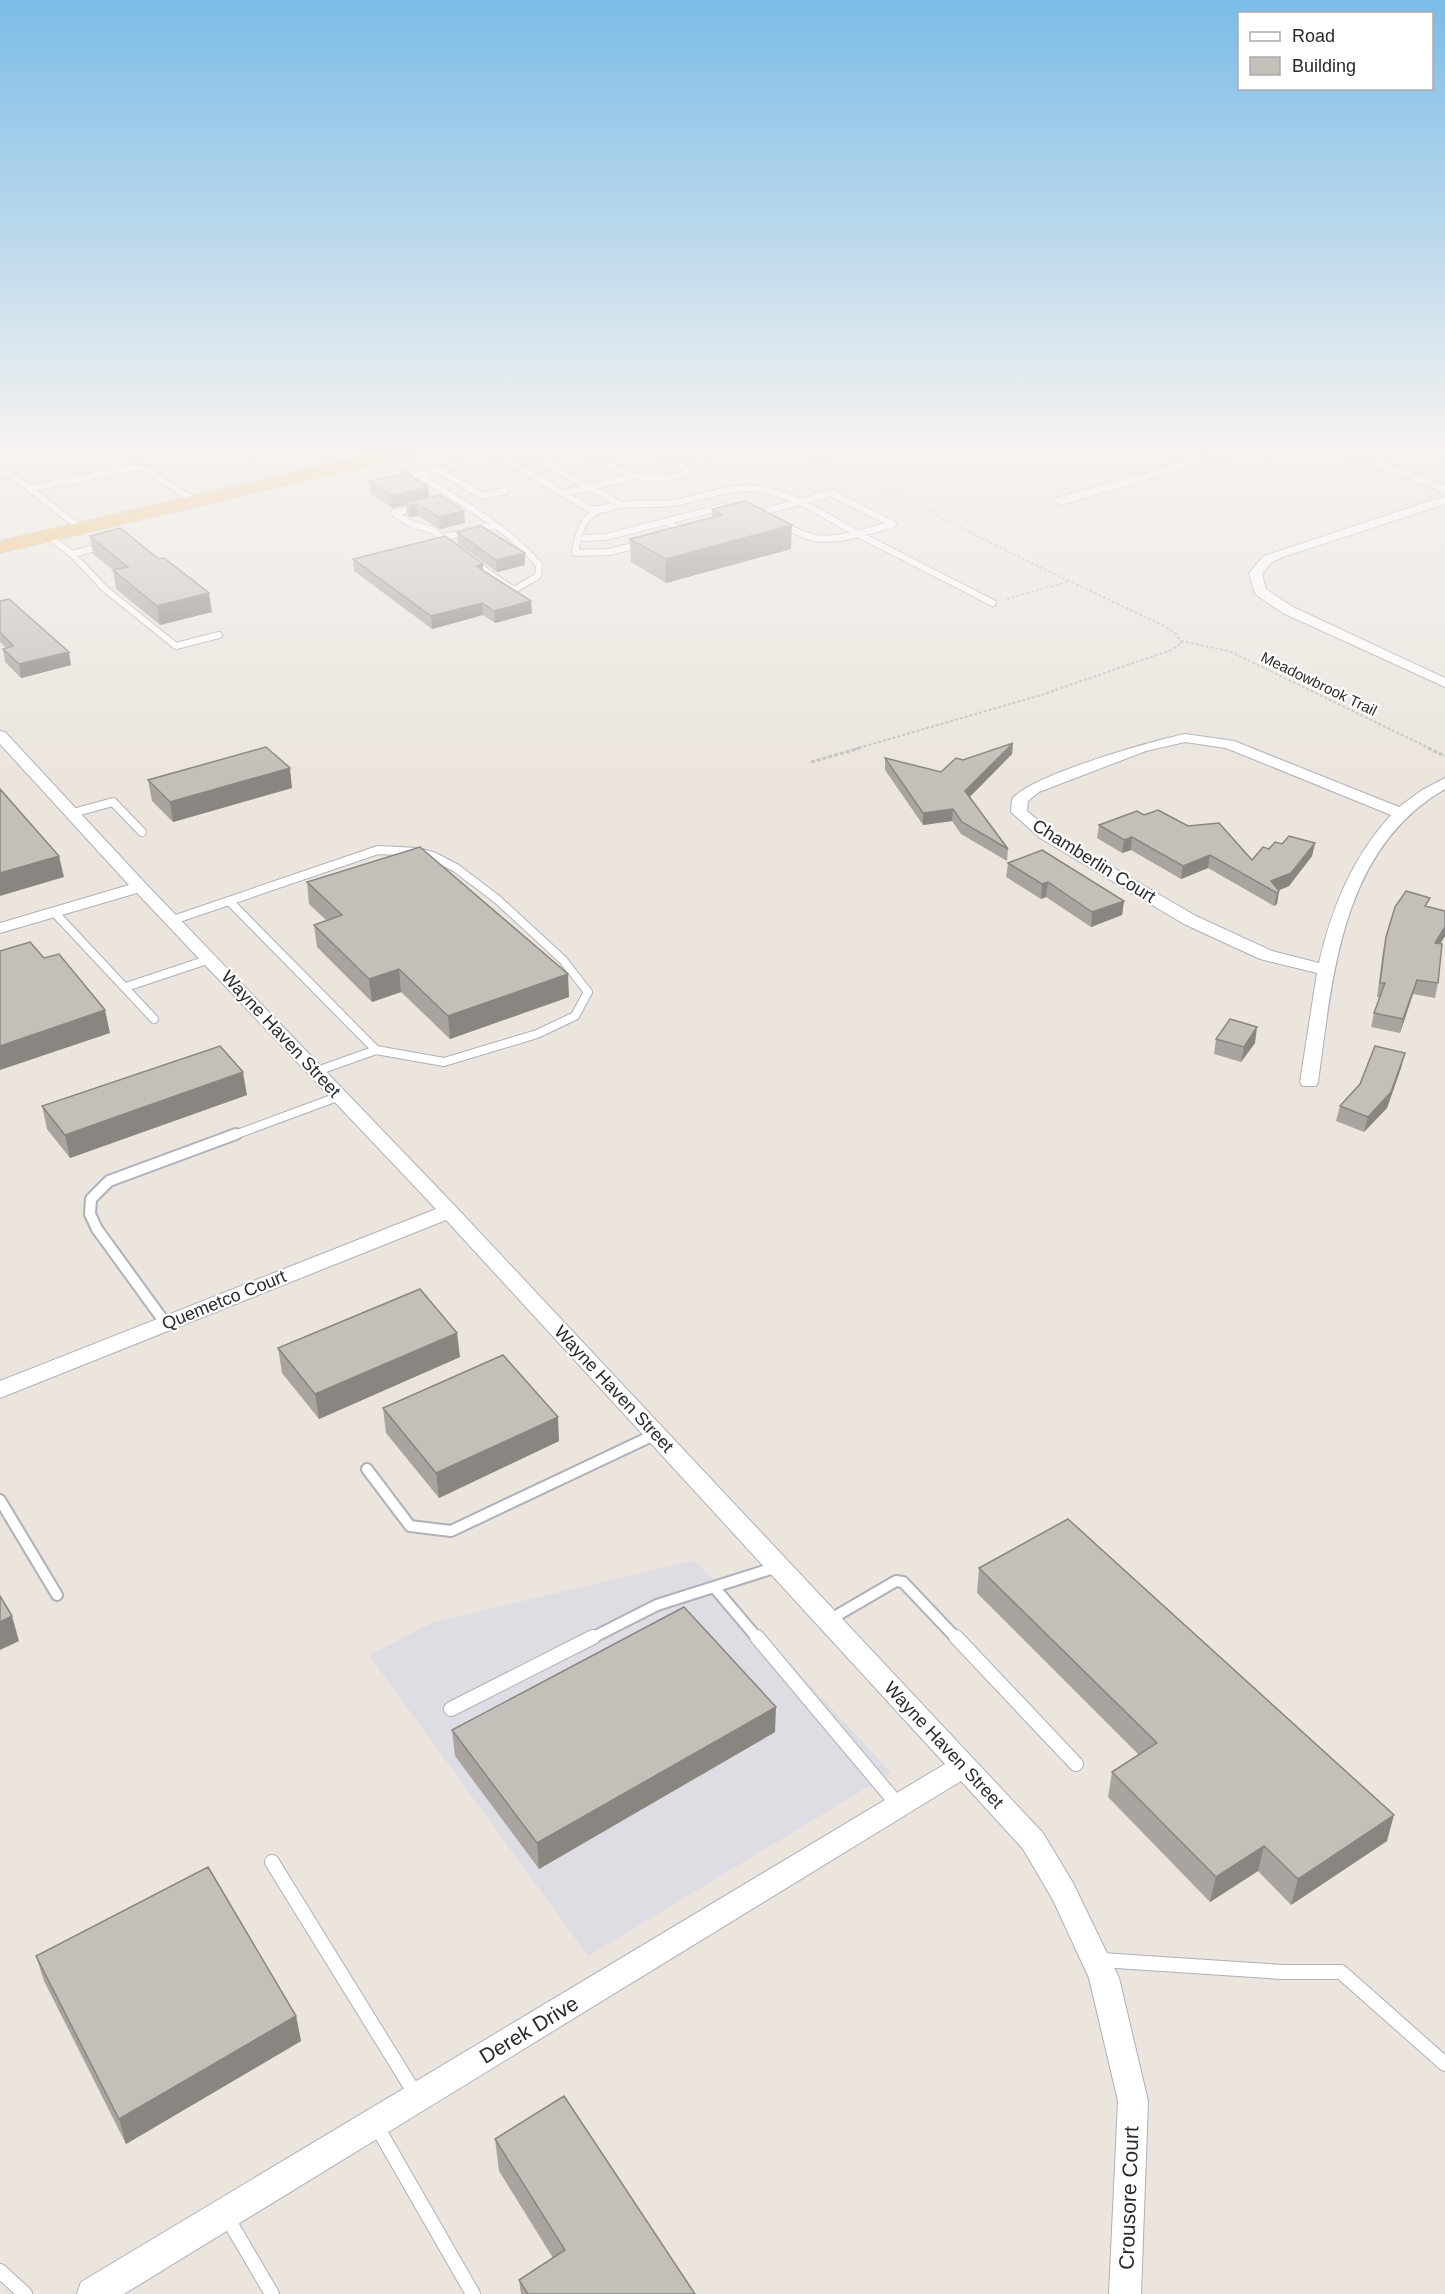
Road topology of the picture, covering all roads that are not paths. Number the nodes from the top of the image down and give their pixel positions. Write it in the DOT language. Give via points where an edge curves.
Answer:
graph roads {
  1 [pos="77,559"];
  2 [pos="468,559"];
  3 [pos="534,559"];
  4 [pos="907,559"];
  5 [pos="1268,559"];
  6 [pos="993,603"];
  7 [pos="219,635"];
  8 [pos="1445,683"];
  9 [pos="0,735"];
  10 [pos="1445,783"];
  11 [pos="73,813"];
  12 [pos="1400,813"];
  13 [pos="142,832"];
  14 [pos="140,887"];
  15 [pos="230,902"];
  16 [pos="54,912"];
  17 [pos="173,920"];
  18 [pos="0,928"];
  19 [pos="210,959"];
  20 [pos="1325,970"];
  21 [pos="126,987"];
  22 [pos="154,1019"];
  23 [pos="376,1050"];
  24 [pos="317,1071"];
  25 [pos="1310,1082"];
  26 [pos="340,1096"];
  27 [pos="449,1211"];
  28 [pos="166,1324"];
  29 [pos="0,1390"];
  30 [pos="656,1434"];
  31 [pos="367,1468"];
  32 [pos="0,1500"];
  33 [pos="779,1566"];
  34 [pos="714,1587"];
  35 [pos="57,1595"];
  36 [pos="829,1620"];
  37 [pos="451,1709"];
  38 [pos="1076,1764"];
  39 [pos="964,1766"];
  40 [pos="898,1805"];
  41 [pos="272,1862"];
  42 [pos="1095,1960"];
  43 [pos="1445,2064"];
  44 [pos="417,2097"];
  45 [pos="1132,2101"];
  46 [pos="375,2123"];
  47 [pos="225,2214"];
  48 [pos="0,2271"];
  49 [pos="25,2294"];
  50 [pos="93,2294"];
  51 [pos="272,2294"];
  52 [pos="473,2294"];
  53 [pos="1125,2294"];
  1 -- 7 [label="lane" via="105,589 176,646"];
  2 -- 3 [label="lane" via="514,590 538,576 539,565"];
  4 -- 6 [label="lane"];
  5 -- 8 [label="street" via="1255,573 1260,591 1288,610"];
  9 -- 11 [label="street, Wayne Haven Street"];
  10 -- 12 [label="street"];
  11 -- 13 [label="lane" via="113,802"];
  11 -- 14 [label="street, Wayne Haven Street"];
  12 -- 20 [label="street" via="1371,848 1352,881"];
  12 -- 20 [label="street, Chamberlin Court" via="1229,744 1185,738 1141,748 1034,789 1020,799 1019,812 1046,836 1190,920 1266,955"];
  14 -- 16 [label="street"];
  14 -- 17 [label="street, Wayne Haven Street"];
  15 -- 17 [label="lane"];
  15 -- 23 [label="lane"];
  15 -- 23 [label="lane" via="378,850 411,850 441,859 470,877 541,939 588,992 575,1016 537,1034 444,1062"];
  16 -- 18 [label="street"];
  16 -- 21 [label="lane"];
  17 -- 19 [label="street, Wayne Haven Street"];
  19 -- 21 [label="lane"];
  19 -- 24 [label="street, Wayne Haven Street"];
  20 -- 25 [label="street"];
  21 -- 22 [label="lane"];
  23 -- 24 [label="lane"];
  24 -- 26 [label="street, Wayne Haven Street"];
  26 -- 27 [label="street, Wayne Haven Street"];
  26 -- 28 [label="lane" via="109,1181 91,1198 90,1214 97,1229"];
  27 -- 28 [label="street, Quemetco Court"];
  27 -- 30 [label="street, Wayne Haven Street"];
  28 -- 29 [label="street, Quemetco Court"];
  30 -- 31 [label="lane" via="451,1532 410,1526"];
  30 -- 33 [label="street, Wayne Haven Street"];
  32 -- 35 [label="lane"];
  33 -- 34 [label="lane"];
  33 -- 36 [label="street, Wayne Haven Street"];
  34 -- 37 [label="lane" via="657,1605"];
  34 -- 40 [label="lane"];
  36 -- 38 [label="lane" via="896,1581 903,1582"];
  36 -- 39 [label="street, Wayne Haven Street"];
  39 -- 40 [label="street, Derek Drive"];
  39 -- 42 [label="street, Wayne Haven Street" via="1033,1841 1063,1892"];
  40 -- 44 [label="street, Derek Drive"];
  41 -- 44 [label="lane"];
  42 -- 43 [label="lane" via="1341,1972"];
  42 -- 45 [label="street, Wayne Haven Street" via="1104,1978"];
  44 -- 46 [label="street, Derek Drive"];
  45 -- 53 [label="street, Crousore Court"];
  46 -- 47 [label="street, Derek Drive"];
  46 -- 52 [label="lane"];
  47 -- 50 [label="street, Derek Drive"];
  47 -- 51 [label="lane"];
  48 -- 49 [label="lane"];
}
